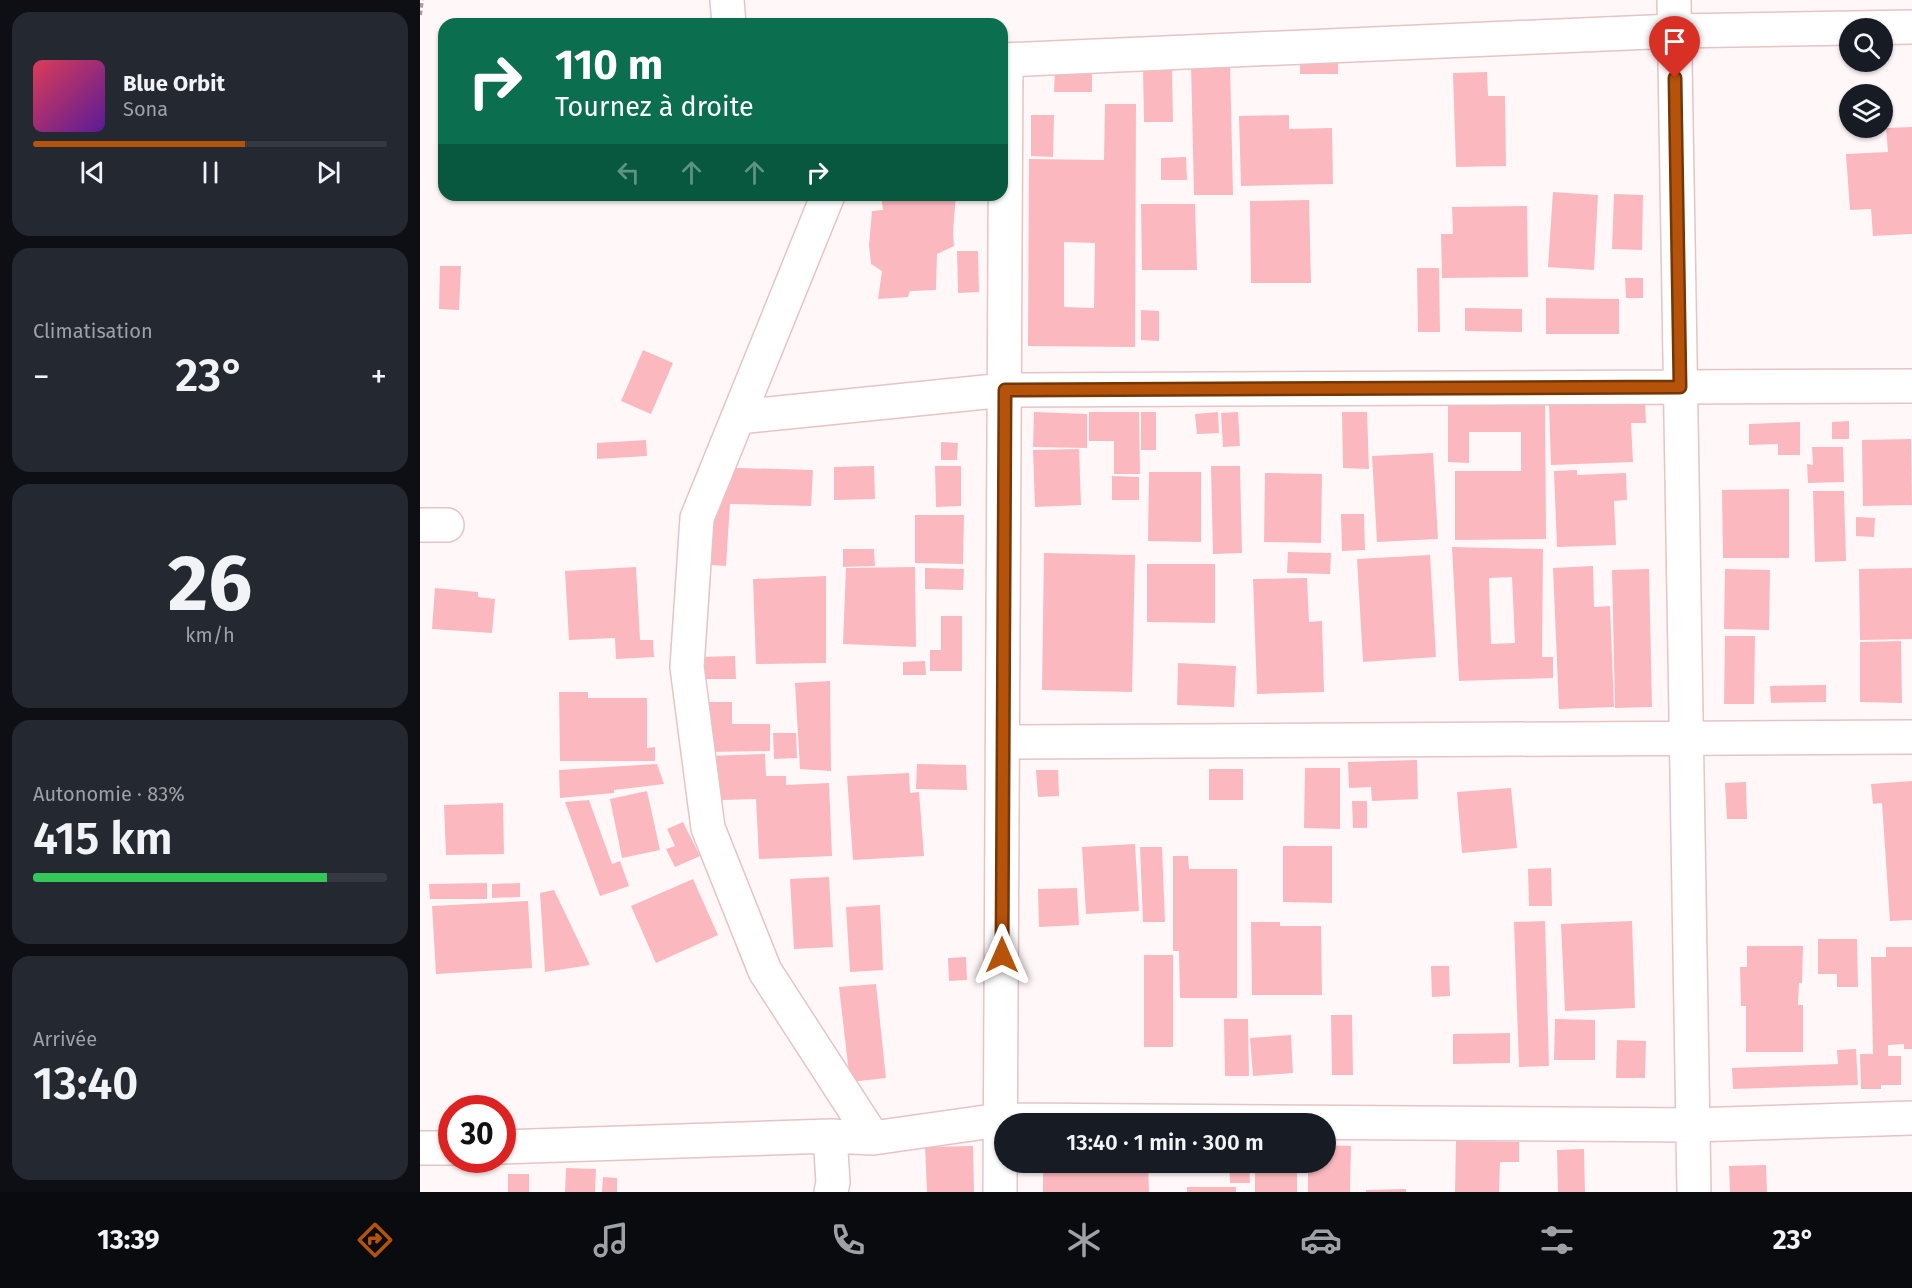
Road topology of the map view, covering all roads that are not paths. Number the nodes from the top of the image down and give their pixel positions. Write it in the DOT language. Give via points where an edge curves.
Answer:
graph roads {
  1 [pos="727,0"];
  2 [pos="1674,15"];
  3 [pos="728,18"];
  4 [pos="1912,27"];
  5 [pos="1008,60"];
  6 [pos="826,201"];
  7 [pos="1004,201"];
  8 [pos="1680,387"];
  9 [pos="1912,387"];
  10 [pos="1005,390"];
  11 [pos="738,417"];
  12 [pos="1912,737"];
  13 [pos="1686,738"];
  14 [pos="1003,742"];
  15 [pos="1000,1113"];
  16 [pos="1912,1118"];
  17 [pos="994,1121"];
  18 [pos="1336,1122"];
  19 [pos="1692,1125"];
  20 [pos="830,1136"];
  21 [pos="873,1138"];
  22 [pos="516,1147"];
  23 [pos="420,1148"];
  24 [pos="438,1148"];
  25 [pos="1000,1173"];
  26 [pos="831,1192"];
  27 [pos="1000,1192"];
  28 [pos="1694,1192"];
  1 -- 3 [label="street"];
  2 -- 4 [label="street"];
  2 -- 5 [label="street"];
  2 -- 8 [label="street"];
  6 -- 11 [label="street"];
  7 -- 10 [label="street"];
  8 -- 9 [label="street"];
  8 -- 10 [label="street"];
  8 -- 13 [label="street"];
  10 -- 11 [label="street"];
  10 -- 14 [label="street"];
  11 -- 21 [label="street" via="697,518 687,667 708,828 765,971"];
  12 -- 13 [label="street"];
  13 -- 14 [label="street"];
  13 -- 19 [label="street"];
  14 -- 15 [label="street"];
  16 -- 19 [label="street"];
  17 -- 21 [label="street"];
  18 -- 19 [label="street"];
  19 -- 28 [label="street"];
  20 -- 21 [label="street"];
  20 -- 22 [label="street"];
  20 -- 26 [label="street"];
  23 -- 24 [label="street"];
  25 -- 27 [label="street"];
}
